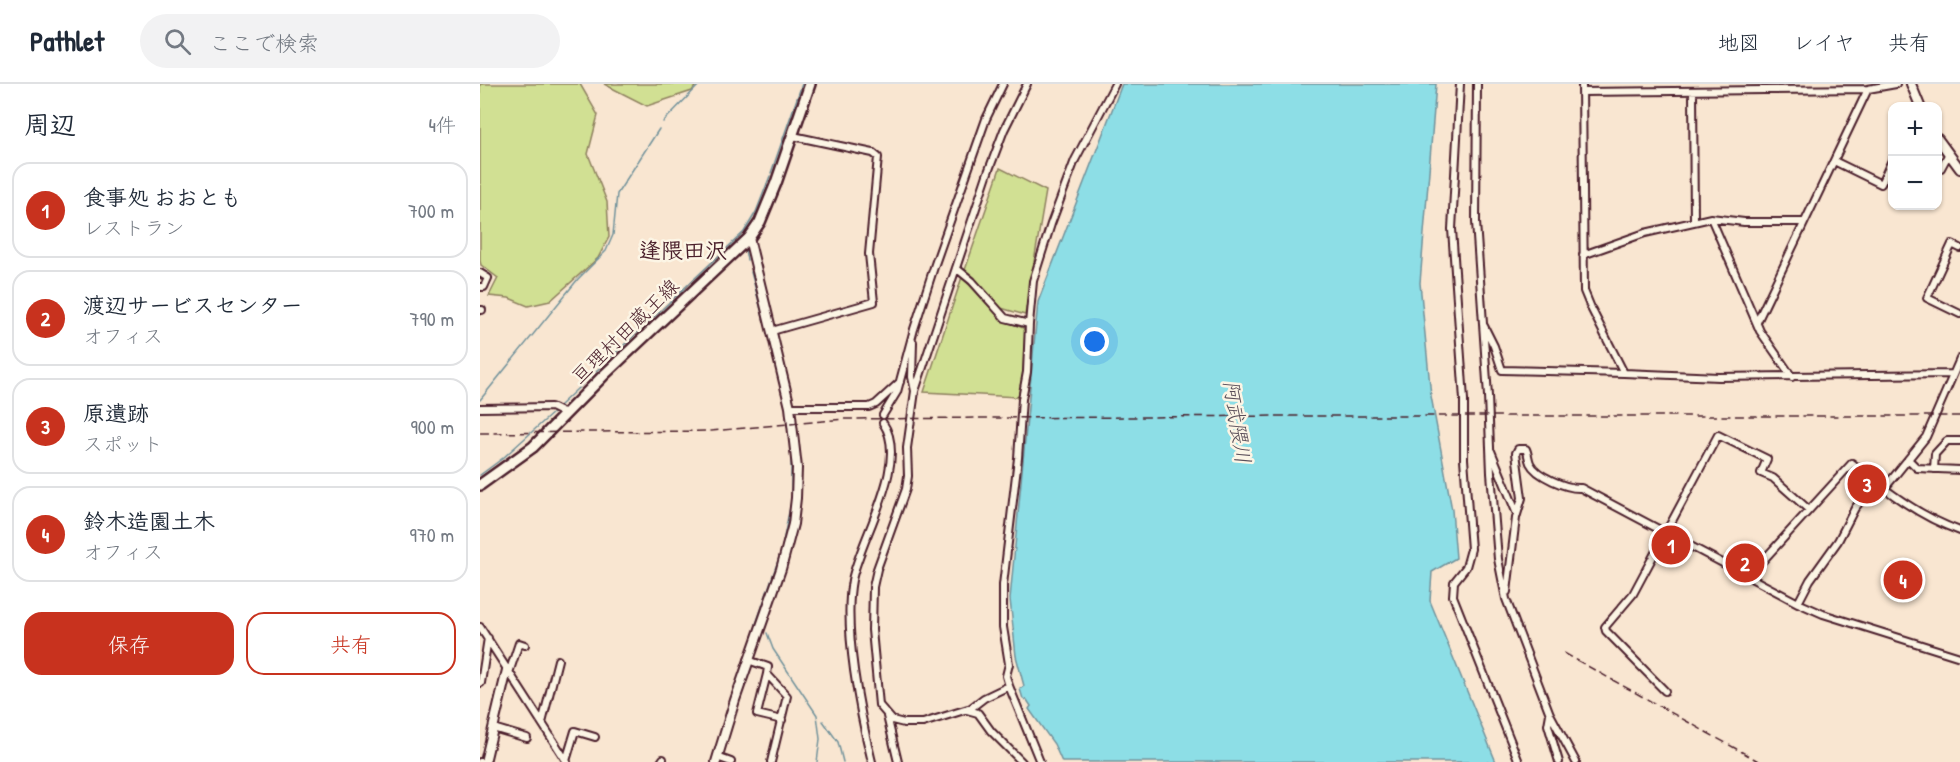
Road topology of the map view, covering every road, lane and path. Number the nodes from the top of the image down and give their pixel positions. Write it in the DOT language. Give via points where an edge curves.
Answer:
graph roads {
  1 [pos="810,84"];
  2 [pos="1003,84"];
  3 [pos="1027,84"];
  4 [pos="1115,84"];
  5 [pos="1460,84"];
  6 [pos="1477,84"];
  7 [pos="1582,84"];
  8 [pos="1896,84"];
  9 [pos="1911,84"];
  10 [pos="1790,87"];
  11 [pos="1623,88"];
  12 [pos="1868,89"];
  13 [pos="1693,91"];
  14 [pos="1582,92"];
  15 [pos="1918,102"];
  16 [pos="793,136"];
  17 [pos="1942,145"];
  18 [pos="1948,155"];
  19 [pos="1833,161"];
  20 [pos="1942,166"];
  21 [pos="1960,169"];
  22 [pos="1888,170"];
  23 [pos="1711,218"];
  24 [pos="1694,222"];
  25 [pos="1804,222"];
  26 [pos="749,238"];
  27 [pos="1960,248"];
  28 [pos="1583,255"];
  29 [pos="956,268"];
  30 [pos="480,273"];
  31 [pos="480,287"];
  32 [pos="1960,314"];
  33 [pos="1757,322"];
  34 [pos="1029,324"];
  35 [pos="1483,324"];
  36 [pos="914,329"];
  37 [pos="772,331"];
  38 [pos="1960,359"];
  39 [pos="1624,374"];
  40 [pos="1952,374"];
  41 [pos="1792,377"];
  42 [pos="900,382"];
  43 [pos="915,391"];
  44 [pos="790,407"];
  45 [pos="480,408"];
  46 [pos="565,414"];
  47 [pos="1960,441"];
  48 [pos="1490,447"];
  49 [pos="1908,459"];
  50 [pos="1934,469"];
  51 [pos="1960,471"];
  52 [pos="1876,483"];
  53 [pos="480,485"];
  54 [pos="1884,489"];
  55 [pos="1809,510"];
  56 [pos="1517,515"];
  57 [pos="1960,531"];
  58 [pos="1667,534"];
  59 [pos="1748,577"];
  60 [pos="1506,599"];
  61 [pos="1798,603"];
  62 [pos="480,627"];
  63 [pos="488,638"];
  64 [pos="525,645"];
  65 [pos="1960,657"];
  66 [pos="558,660"];
  67 [pos="748,660"];
  68 [pos="508,672"];
  69 [pos="766,674"];
  70 [pos="481,683"];
  71 [pos="1009,686"];
  72 [pos="1665,691"];
  73 [pos="964,710"];
  74 [pos="1550,714"];
  75 [pos="887,716"];
  76 [pos="782,720"];
  77 [pos="542,723"];
  78 [pos="493,728"];
  79 [pos="595,737"];
  80 [pos="527,738"];
  81 [pos="716,759"];
  82 [pos="485,762"];
  83 [pos="567,762"];
  84 [pos="731,762"];
  85 [pos="771,762"];
  86 [pos="872,762"];
  87 [pos="898,762"];
  88 [pos="1022,762"];
  89 [pos="1040,762"];
  90 [pos="1519,762"];
  91 [pos="1559,762"];
  92 [pos="1576,762"];
  1 -- 16 [label="main road, 亘理村田蔵王線"];
  2 -- 36 [label="street" via="977,143"];
  3 -- 29 [label="street" via="1001,139"];
  4 -- 34 [label="street" via="1075,160 1051,224 1034,281"];
  5 -- 90 [label="street" via="1452,229 1471,549 1466,567 1452,588"];
  6 -- 35 [label="street" via="1476,222"];
  7 -- 14 [label="street"];
  8 -- 12 [label="street"];
  9 -- 15 [label="street"];
  10 -- 12 [label="street"];
  10 -- 13 [label="street"];
  11 -- 13 [label="street"];
  11 -- 14 [label="street"];
  12 -- 19 [label="street"];
  13 -- 24 [label="street"];
  14 -- 28 [label="street"];
  16 -- 26 [label="main road, 亘理村田蔵王線" via="764,214"];
  16 -- 37 [label="street" via="878,157 869,255 874,302"];
  17 -- 18 [label="street"];
  18 -- 20 [label="street"];
  18 -- 21 [label="street"];
  19 -- 22 [label="street" via="1881,184"];
  19 -- 25 [label="street"];
  23 -- 24 [label="street"];
  23 -- 25 [label="street"];
  23 -- 33 [label="street"];
  24 -- 28 [label="street" via="1645,233"];
  25 -- 33 [label="street"];
  26 -- 37 [label="street"];
  26 -- 46 [label="main road, 亘理村田蔵王線"];
  27 -- 32 [label="street" via="1952,244 1927,298"];
  28 -- 39 [label="street" via="1584,291"];
  29 -- 34 [label="street" via="1005,318"];
  29 -- 43 [label="street"];
  30 -- 31 [label="street" via="488,278"];
  33 -- 41 [label="street"];
  34 -- 71 [label="street" via="1003,585"];
  35 -- 39 [label="street" via="1502,370"];
  35 -- 48 [label="street"];
  36 -- 42 [label="street"];
  36 -- 43 [label="street"];
  37 -- 44 [label="street"];
  38 -- 40 [label="street"];
  39 -- 41 [label="street"];
  40 -- 41 [label="street"];
  40 -- 49 [label="street" via="1926,437"];
  42 -- 44 [label="street" via="869,407"];
  42 -- 86 [label="street" via="883,419 892,443 890,469 855,571 849,605 862,717"];
  43 -- 75 [label="street" via="906,489 873,587 872,630 879,705"];
  44 -- 67 [label="street" via="796,468 793,524"];
  45 -- 46 [label="street" via="551,407"];
  46 -- 53 [label="main road, 亘理村田蔵王線" via="533,447"];
  47 -- 50 [label="street" via="1947,441 1935,454"];
  48 -- 56 [label="street"];
  48 -- 60 [label="street" via="1498,559"];
  49 -- 50 [label="street" via="1917,468"];
  49 -- 54 [label="street"];
  50 -- 51 [label="street"];
  52 -- 54 [label="street"];
  52 -- 55 [label="street" via="1852,464"];
  52 -- 61 [label="street" via="1855,508"];
  54 -- 57 [label="street" via="1928,518"];
  55 -- 58 [label="street" via="1773,478 1761,473 1767,459 1718,435"];
  55 -- 59 [label="street"];
  56 -- 58 [label="street" via="1522,498 1516,453 1526,449 1531,465 1544,475 1569,488 1581,488"];
  56 -- 60 [label="street"];
  58 -- 59 [label="street"];
  58 -- 72 [label="street" via="1633,594 1605,627"];
  59 -- 61 [label="street"];
  60 -- 74 [label="street"];
  61 -- 65 [label="street"];
  62 -- 63 [label="street"];
  63 -- 68 [label="street"];
  63 -- 70 [label="street"];
  64 -- 68 [label="street" via="519,643"];
  66 -- 77 [label="street"];
  67 -- 69 [label="street" via="768,667"];
  67 -- 81 [label="street"];
  68 -- 77 [label="street"];
  68 -- 78 [label="street"];
  69 -- 76 [label="street" via="787,696"];
  69 -- 76 [label="street" via="757,714"];
  71 -- 73 [label="street"];
  71 -- 89 [label="street"];
  73 -- 75 [label="street" via="915,724"];
  73 -- 88 [label="street" via="978,713"];
  74 -- 91 [label="street" via="1548,725"];
  74 -- 92 [label="street"];
  75 -- 87 [label="street"];
  76 -- 85 [label="street"];
  77 -- 83 [label="street"];
  78 -- 80 [label="street"];
  78 -- 82 [label="street"];
  79 -- 83 [label="street" via="576,731"];
  81 -- 84 [label="street"];
}
